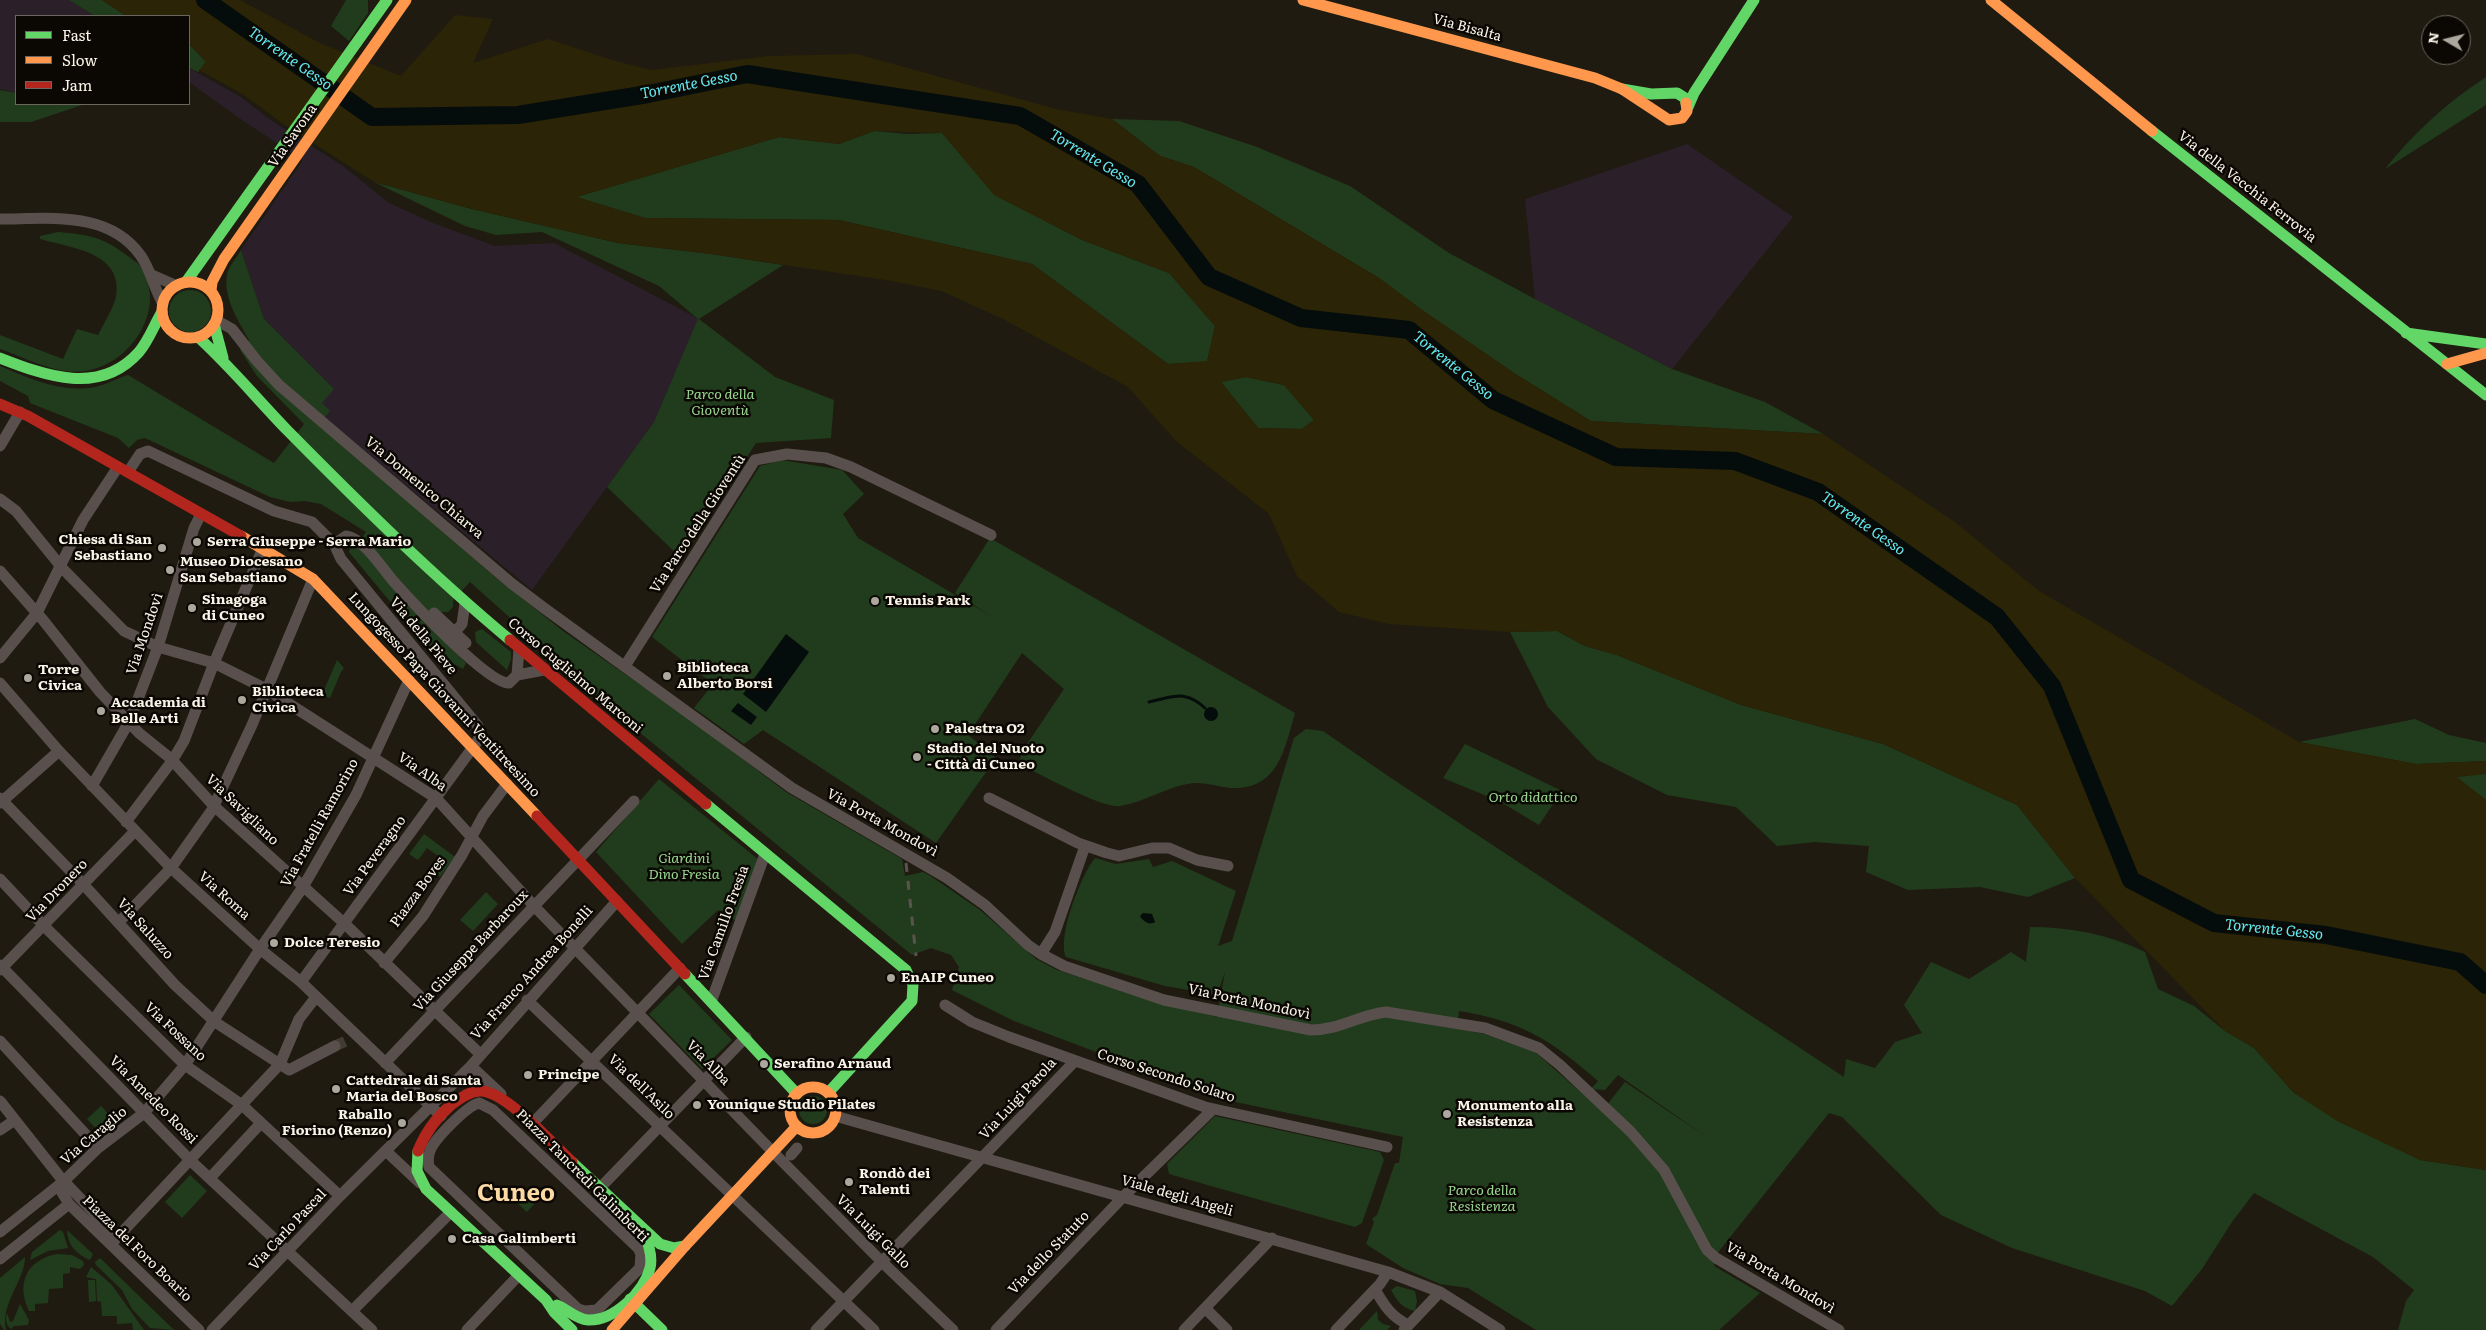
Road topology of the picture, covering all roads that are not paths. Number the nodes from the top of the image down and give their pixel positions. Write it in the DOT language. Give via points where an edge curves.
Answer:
graph roads {
  1 [pos="374,0"];
  2 [pos="387,0"];
  3 [pos="406,0"];
  4 [pos="1303,0"];
  5 [pos="1754,0"];
  6 [pos="1991,0"];
  7 [pos="374,18"];
  8 [pos="1706,75"];
  9 [pos="1622,89"];
  10 [pos="1670,94"];
  11 [pos="1688,107"];
  12 [pos="1662,115"];
  13 [pos="0,219"];
  14 [pos="152,275"];
  15 [pos="181,284"];
  16 [pos="211,291"];
  17 [pos="163,308"];
  18 [pos="215,322"];
  19 [pos="2406,333"];
  20 [pos="179,336"];
  21 [pos="198,337"];
  22 [pos="2466,341"];
  23 [pos="2486,344"];
  24 [pos="141,349"];
  25 [pos="2481,354"];
  26 [pos="0,358"];
  27 [pos="223,358"];
  28 [pos="2448,364"];
  29 [pos="2476,387"];
  30 [pos="2486,395"];
  31 [pos="0,404"];
  32 [pos="20,412"];
  33 [pos="0,446"];
  34 [pos="123,470"];
  35 [pos="0,499"];
  36 [pos="201,514"];
  37 [pos="991,535"];
  38 [pos="334,544"];
  39 [pos="263,548"];
  40 [pos="380,564"];
  41 [pos="60,566"];
  42 [pos="0,572"];
  43 [pos="313,579"];
  44 [pos="465,603"];
  45 [pos="37,613"];
  46 [pos="484,619"];
  47 [pos="459,628"];
  48 [pos="466,643"];
  49 [pos="158,647"];
  50 [pos="519,649"];
  51 [pos="0,658"];
  52 [pos="214,663"];
  53 [pos="625,666"];
  54 [pos="544,670"];
  55 [pos="518,675"];
  56 [pos="409,680"];
  57 [pos="0,683"];
  58 [pos="266,689"];
  59 [pos="129,722"];
  60 [pos="473,747"];
  61 [pos="59,751"];
  62 [pos="374,758"];
  63 [pos="172,761"];
  64 [pos="508,784"];
  65 [pos="92,786"];
  66 [pos="436,798"];
  67 [pos="989,798"];
  68 [pos="1,800"];
  69 [pos="634,801"];
  70 [pos="214,806"];
  71 [pos="126,822"];
  72 [pos="135,832"];
  73 [pos="472,836"];
  74 [pos="1085,846"];
  75 [pos="765,854"];
  76 [pos="578,860"];
  77 [pos="1228,866"];
  78 [pos="171,868"];
  79 [pos="0,879"];
  80 [pos="84,885"];
  81 [pos="302,887"];
  82 [pos="617,901"];
  83 [pos="534,906"];
  84 [pos="118,922"];
  85 [pos="345,924"];
  86 [pos="44,926"];
  87 [pos="574,948"];
  88 [pos="260,949"];
  89 [pos="1041,954"];
  90 [pos="384,964"];
  91 [pos="1,968"];
  92 [pos="680,968"];
  93 [pos="301,982"];
  94 [pos="316,996"];
  95 [pos="527,1000"];
  96 [pos="711,1002"];
  97 [pos="946,1005"];
  98 [pos="434,1012"];
  99 [pos="638,1012"];
  100 [pos="215,1022"];
  101 [pos="746,1037"];
  102 [pos="0,1041"];
  103 [pos="335,1046"];
  104 [pos="480,1054"];
  105 [pos="593,1062"];
  106 [pos="1074,1062"];
  107 [pos="385,1063"];
  108 [pos="280,1064"];
  109 [pos="185,1065"];
  110 [pos="471,1066"];
  111 [pos="704,1080"];
  112 [pos="828,1093"];
  113 [pos="797,1094"];
  114 [pos="0,1101"];
  115 [pos="507,1101"];
  116 [pos="242,1105"];
  117 [pos="431,1106"];
  118 [pos="1212,1109"];
  119 [pos="144,1113"];
  120 [pos="441,1116"];
  121 [pos="835,1116"];
  122 [pos="15,1120"];
  123 [pos="261,1123"];
  124 [pos="532,1124"];
  125 [pos="660,1126"];
  126 [pos="796,1126"];
  127 [pos="0,1130"];
  128 [pos="437,1141"];
  129 [pos="1387,1147"];
  130 [pos="98,1148"];
  131 [pos="387,1152"];
  132 [pos="774,1153"];
  133 [pos="983,1157"];
  134 [pos="191,1161"];
  135 [pos="210,1178"];
  136 [pos="61,1183"];
  137 [pos="600,1188"];
  138 [pos="426,1189"];
  139 [pos="340,1196"];
  140 [pos="734,1196"];
  141 [pos="1123,1197"];
  142 [pos="69,1204"];
  143 [pos="451,1212"];
  144 [pos="642,1228"];
  145 [pos="0,1232"];
  146 [pos="1272,1238"];
  147 [pos="114,1240"];
  148 [pos="685,1246"];
  149 [pos="289,1251"];
  150 [pos="0,1259"];
  151 [pos="882,1262"];
  152 [pos="1388,1272"];
  153 [pos="518,1276"];
  154 [pos="1375,1289"];
  155 [pos="1440,1292"];
  156 [pos="546,1300"];
  157 [pos="844,1301"];
  158 [pos="633,1302"];
  159 [pos="1205,1308"];
  160 [pos="352,1311"];
  161 [pos="1406,1327"];
  162 [pos="199,1330"];
  163 [pos="212,1330"];
  164 [pos="372,1330"];
  165 [pos="467,1330"];
  166 [pos="572,1330"];
  167 [pos="612,1330"];
  168 [pos="662,1330"];
  169 [pos="816,1330"];
  170 [pos="874,1330"];
  171 [pos="953,1330"];
  172 [pos="996,1330"];
  173 [pos="1184,1330"];
  174 [pos="1227,1330"];
  175 [pos="1336,1330"];
  176 [pos="1500,1330"];
  177 [pos="1839,1330"];
  1 -- 7 [label="street"];
  2 -- 7 [label="street, Via Savona"];
  3 -- 16 [label="street, Via Savona" via="224,259"];
  4 -- 9 [label="street, Via Bisalta" via="1596,78"];
  5 -- 8 [label="street"];
  6 -- 19 [label="street, Via della Vecchia Ferrovia"];
  7 -- 15 [label="street, Via Savona"];
  8 -- 10 [label="street" via="1691,86"];
  8 -- 11 [label="street"];
  9 -- 10 [label="street, Via Bisalta" via="1643,94"];
  9 -- 12 [label="street, Via Bisalta"];
  10 -- 11 [label="street" via="1681,95"];
  10 -- 12 [label="street" via="1661,101"];
  11 -- 12 [label="street" via="1678,120 1669,120"];
  13 -- 14 [label="street" via="59,219 98,224 128,240"];
  14 -- 15 [label="street"];
  14 -- 17 [label="street"];
  15 -- 16 [label="street" via="204,286"];
  15 -- 17 [label="street" via="166,296"];
  16 -- 18 [label="street" via="217,305"];
  17 -- 20 [label="street" via="167,326"];
  17 -- 24 [label="street"];
  18 -- 21 [label="street" via="210,330"];
  18 -- 27 [label="street, Corso Guglielmo Marconi"];
  18 -- 53 [label="street, Via Domenico Chiarva" via="232,328 279,385 511,583"];
  19 -- 22 [label="street"];
  19 -- 28 [label="street, Via della Vecchia Ferrovia"];
  20 -- 21 [label="street"];
  20 -- 24 [label="street"];
  21 -- 27 [label="street, Corso Guglielmo Marconi"];
  22 -- 23 [label="street"];
  22 -- 28 [label="street" via="2454,350"];
  24 -- 26 [label="street" via="112,372 78,380 51,378"];
  25 -- 28 [label="street"];
  25 -- 29 [label="street" via="2472,362 2470,375"];
  27 -- 44 [label="street, Corso Guglielmo Marconi" via="282,425"];
  28 -- 29 [label="street, Via della Vecchia Ferrovia"];
  29 -- 30 [label="street, Via della Vecchia Ferrovia"];
  31 -- 32 [label="street, Lungogesso Papa Giovanni Ventitreesimo"];
  32 -- 33 [label="street"];
  32 -- 34 [label="street, Lungogesso Papa Giovanni Ventitreesimo"];
  34 -- 36 [label="street, Lungogesso Papa Giovanni Ventitreesimo"];
  34 -- 38 [label="street, Via della Pieve" via="148,451 274,511 312,522"];
  34 -- 41 [label="street" via="83,520"];
  35 -- 41 [label="street, Via Alba" via="20,515"];
  36 -- 39 [label="street, Lungogesso Papa Giovanni Ventitreesimo"];
  36 -- 49 [label="street, Via Mondovì" via="175,584"];
  37 -- 53 [label="street, Via Parco della Gioventù" via="852,467 826,458 787,454 759,458"];
  38 -- 40 [label="street, Via della Pieve" via="346,536 353,537"];
  38 -- 60 [label="street, Via della Pieve" via="341,560 478,726 479,739"];
  39 -- 43 [label="street, Lungogesso Papa Giovanni Ventitreesimo"];
  39 -- 52 [label="street"];
  40 -- 47 [label="street, Via della Pieve"];
  40 -- 55 [label="street, Via della Pieve" via="395,584 454,644 494,678 509,683"];
  41 -- 45 [label="street"];
  41 -- 49 [label="street, Via Alba" via="120,628"];
  42 -- 45 [label="street, Via Savigliano"];
  43 -- 56 [label="street, Lungogesso Papa Giovanni Ventitreesimo"];
  43 -- 58 [label="street"];
  44 -- 46 [label="street, Corso Guglielmo Marconi"];
  44 -- 47 [label="street"];
  45 -- 51 [label="street"];
  45 -- 59 [label="street, Via Savigliano" via="100,692"];
  46 -- 47 [label="street" via="478,624"];
  46 -- 50 [label="street, Corso Guglielmo Marconi"];
  47 -- 48 [label="street, Via della Pieve"];
  49 -- 52 [label="street, Via Alba"];
  49 -- 59 [label="street, Via Mondovì"];
  50 -- 54 [label="street, Corso Guglielmo Marconi"];
  50 -- 55 [label="street"];
  52 -- 58 [label="street, Via Alba"];
  52 -- 63 [label="street" via="197,711"];
  53 -- 89 [label="street, Via Porta Mondovì" via="792,788 947,878 986,905"];
  54 -- 55 [label="street, Via della Pieve"];
  54 -- 75 [label="street, Corso Guglielmo Marconi"];
  56 -- 60 [label="street, Lungogesso Papa Giovanni Ventitreesimo"];
  56 -- 62 [label="street, Via Fratelli Ramorino"];
  57 -- 61 [label="street, Via Roma"];
  58 -- 62 [label="street, Via Alba"];
  58 -- 70 [label="street"];
  59 -- 63 [label="street, Via Savigliano"];
  59 -- 65 [label="street, Via Mondovì"];
  60 -- 64 [label="street, Lungogesso Papa Giovanni Ventitreesimo"];
  60 -- 66 [label="street, Via Peveragno"];
  61 -- 65 [label="street, Via Roma"];
  61 -- 68 [label="street"];
  62 -- 66 [label="street, Via Alba"];
  62 -- 81 [label="street, Via Fratelli Ramorino"];
  63 -- 70 [label="street, Via Savigliano"];
  63 -- 71 [label="street"];
  64 -- 73 [label="street, Piazza Boves" via="482,816"];
  64 -- 76 [label="street, Lungogesso Papa Giovanni Ventitreesimo"];
  65 -- 71 [label="street, Via Roma"];
  66 -- 73 [label="street, Via Alba"];
  66 -- 85 [label="street, Via Peveragno"];
  67 -- 74 [label="street"];
  68 -- 80 [label="street, Via Saluzzo"];
  69 -- 76 [label="street, Via Giuseppe Barbaroux"];
  70 -- 78 [label="street"];
  70 -- 81 [label="street, Via Savigliano"];
  71 -- 72 [label="street, Via Roma"];
  72 -- 78 [label="street, Via Roma"];
  72 -- 80 [label="street, Via Dronero"];
  73 -- 83 [label="street, Via Alba"];
  73 -- 90 [label="street, Piazza Boves" via="423,916"];
  74 -- 77 [label="street" via="1119,856 1152,848 1169,848 1202,862"];
  74 -- 89 [label="street" via="1055,932"];
  75 -- 96 [label="street, Via Camillo Fresia"];
  75 -- 112 [label="street, Corso Guglielmo Marconi" via="906,970 914,982 912,1001"];
  76 -- 82 [label="street, Lungogesso Papa Giovanni Ventitreesimo"];
  76 -- 83 [label="street, Via Giuseppe Barbaroux"];
  78 -- 84 [label="street"];
  78 -- 88 [label="street, Via Roma"];
  79 -- 86 [label="street, Via Fossano"];
  80 -- 84 [label="street, Via Saluzzo"];
  80 -- 86 [label="street, Via Dronero"];
  81 -- 85 [label="street, Via Savigliano"];
  81 -- 88 [label="street, Via Fratelli Ramorino"];
  82 -- 87 [label="street, Via Franco Andrea Bonelli"];
  82 -- 92 [label="street, Lungogesso Papa Giovanni Ventitreesimo"];
  83 -- 87 [label="street, Via Alba"];
  83 -- 98 [label="street, Via Giuseppe Barbaroux"];
  84 -- 100 [label="street, Via Saluzzo" via="175,985"];
  85 -- 90 [label="street, Via Savigliano"];
  85 -- 93 [label="street, Via Peveragno"];
  86 -- 91 [label="street, Via Dronero"];
  86 -- 109 [label="street, Via Fossano"];
  87 -- 95 [label="street, Via Franco Andrea Bonelli"];
  87 -- 99 [label="street, Via Alba"];
  88 -- 93 [label="street, Via Roma"];
  88 -- 100 [label="street, Via Caraglio"];
  89 -- 177 [label="street, Via Porta Mondovì" via="1064,966 1164,1000 1293,1027 1333,1029 1386,1012 1485,1028 1539,1048 1631,1132 1664,1170 1707,1250"];
  90 -- 98 [label="street, Via Savigliano"];
  91 -- 119 [label="street, Via Amedeo Rossi"];
  92 -- 96 [label="street, Lungogesso Papa Giovanni Ventitreesimo"];
  92 -- 99 [label="street"];
  93 -- 94 [label="street, Via Roma"];
  94 -- 107 [label="street, Via Roma" via="352,1038"];
  94 -- 108 [label="street" via="299,1019"];
  95 -- 104 [label="street, Via Franco Andrea Bonelli"];
  95 -- 105 [label="street, Via dell'Asilo"];
  96 -- 101 [label="street, Lungogesso Papa Giovanni Ventitreesimo"];
  97 -- 106 [label="street, Corso Secondo Solaro" via="972,1022"];
  98 -- 104 [label="street, Via Savigliano"];
  98 -- 107 [label="street, Via Giuseppe Barbaroux"];
  99 -- 105 [label="street"];
  99 -- 111 [label="street, Via Alba"];
  100 -- 108 [label="street, Via Saluzzo"];
  100 -- 109 [label="street, Via Caraglio"];
  101 -- 111 [label="street"];
  101 -- 113 [label="street, Lungogesso Papa Giovanni Ventitreesimo"];
  102 -- 130 [label="street"];
  103 -- 108 [label="street" via="289,1070"];
  104 -- 110 [label="street, Via Franco Andrea Bonelli"];
  105 -- 124 [label="street"];
  105 -- 125 [label="street, Via dell'Asilo"];
  106 -- 118 [label="street, Corso Secondo Solaro"];
  106 -- 133 [label="street, Via Luigi Parola"];
  107 -- 117 [label="street, Via Roma"];
  108 -- 116 [label="street"];
  109 -- 116 [label="street, Via Fossano"];
  109 -- 119 [label="street, Via Caraglio"];
  110 -- 115 [label="street, Piazza Tancredi Galimberti"];
  110 -- 117 [label="street"];
  111 -- 125 [label="street"];
  111 -- 132 [label="street, Via Alba"];
  112 -- 113 [label="street" via="809,1087"];
  112 -- 121 [label="street" via="834,1101"];
  113 -- 126 [label="street" via="790,1106"];
  114 -- 122 [label="street"];
  115 -- 120 [label="street, Piazza Tancredi Galimberti" via="479,1091 459,1098"];
  115 -- 124 [label="street, Piazza Tancredi Galimberti"];
  116 -- 123 [label="street, Via Fossano"];
  116 -- 134 [label="street"];
  117 -- 120 [label="street, Via Roma"];
  117 -- 131 [label="street"];
  118 -- 129 [label="street, Corso Secondo Solaro"];
  118 -- 141 [label="street, Via dello Statuto"];
  119 -- 130 [label="street, Via Caraglio"];
  119 -- 134 [label="street, Via Amedeo Rossi"];
  120 -- 138 [label="street, Piazza Tancredi Galimberti" via="427,1132 417,1153 417,1174"];
  121 -- 126 [label="street" via="822,1131 808,1132"];
  121 -- 133 [label="street, Viale degli Angeli"];
  122 -- 127 [label="street"];
  122 -- 136 [label="street"];
  123 -- 135 [label="street"];
  123 -- 139 [label="street, Via Fossano"];
  124 -- 137 [label="street, Piazza Tancredi Galimberti"];
  125 -- 137 [label="street"];
  125 -- 140 [label="street, Via dell'Asilo"];
  126 -- 132 [label="street"];
  128 -- 128 [label="street, Piazza Tancredi Galimberti" via="468,1108 479,1103 486,1105 638,1248 640,1268 597,1310 578,1309 433,1172 429,1167 429,1156"];
  130 -- 136 [label="street, Via Caraglio"];
  131 -- 138 [label="street, Piazza Tancredi Galimberti"];
  131 -- 139 [label="street, Via Carlo Pascal"];
  132 -- 140 [label="street"];
  132 -- 151 [label="street, Via Luigi Gallo"];
  133 -- 141 [label="street, Viale degli Angeli"];
  133 -- 151 [label="street, Via Luigi Parola"];
  134 -- 135 [label="street, Via Amedeo Rossi"];
  134 -- 147 [label="street"];
  135 -- 149 [label="street, Via Amedeo Rossi"];
  136 -- 142 [label="street, Piazza del Foro Boario"];
  136 -- 145 [label="street, Via Caraglio"];
  136 -- 147 [label="street, Piazza del Foro Boario"];
  137 -- 144 [label="street, Piazza Tancredi Galimberti"];
  138 -- 143 [label="street, Piazza Tancredi Galimberti"];
  139 -- 149 [label="street, Via Carlo Pascal"];
  140 -- 148 [label="street"];
  140 -- 157 [label="street, Via dell'Asilo"];
  141 -- 146 [label="street, Viale degli Angeli"];
  141 -- 172 [label="street, Via dello Statuto"];
  142 -- 147 [label="street, Piazza del Foro Boario"];
  142 -- 150 [label="street"];
  143 -- 153 [label="street, Piazza Tancredi Galimberti"];
  143 -- 160 [label="street"];
  144 -- 148 [label="street, Piazza Tancredi Galimberti" via="660,1244 674,1248"];
  144 -- 158 [label="street, Piazza Tancredi Galimberti" via="651,1257 649,1270"];
  146 -- 152 [label="street, Viale degli Angeli"];
  146 -- 159 [label="street"];
  147 -- 162 [label="street, Piazza del Foro Boario"];
  148 -- 158 [label="street, Piazza Tancredi Galimberti"];
  149 -- 160 [label="street, Via Amedeo Rossi"];
  149 -- 163 [label="street, Via Carlo Pascal"];
  151 -- 157 [label="street, Via Luigi Parola"];
  151 -- 171 [label="street, Via Luigi Gallo"];
  152 -- 154 [label="street"];
  152 -- 155 [label="street, Viale degli Angeli"];
  153 -- 156 [label="street, Piazza Tancredi Galimberti"];
  153 -- 165 [label="street"];
  154 -- 161 [label="street" via="1389,1311"];
  154 -- 175 [label="street"];
  155 -- 161 [label="street"];
  155 -- 176 [label="street, Viale degli Angeli"];
  156 -- 158 [label="street, Piazza Tancredi Galimberti" via="577,1318 590,1321 613,1315"];
  156 -- 166 [label="street, Piazza Tancredi Galimberti"];
  157 -- 169 [label="street, Via Luigi Parola"];
  157 -- 170 [label="street, Via dell'Asilo"];
  158 -- 167 [label="street, Piazza Tancredi Galimberti"];
  158 -- 168 [label="street"];
  159 -- 173 [label="street"];
  159 -- 174 [label="street"];
  160 -- 164 [label="street, Via Amedeo Rossi"];
}
